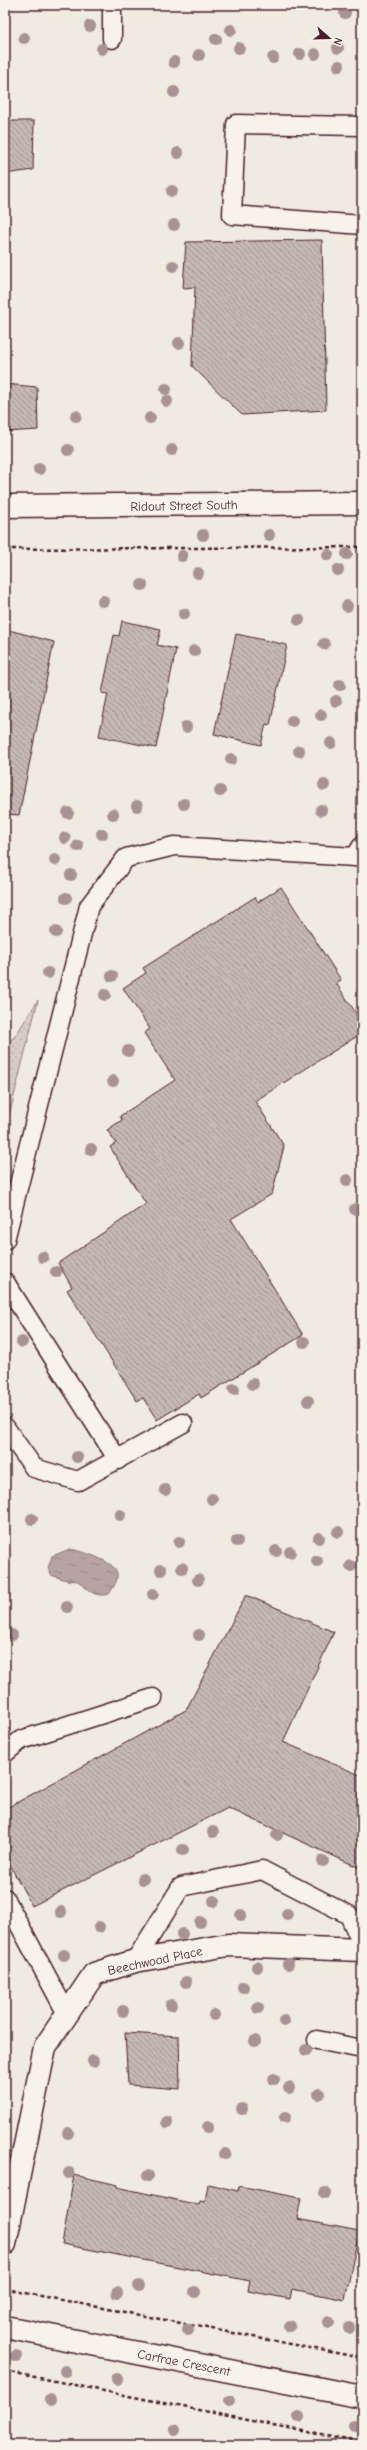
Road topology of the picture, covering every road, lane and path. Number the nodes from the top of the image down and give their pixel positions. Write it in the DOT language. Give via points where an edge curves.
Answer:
graph roads {
  1 [pos="112,5"];
  2 [pos="112,39"];
  3 [pos="362,126"];
  4 [pos="362,225"];
  5 [pos="362,503"];
  6 [pos="5,506"];
  7 [pos="362,547"];
  8 [pos="5,549"];
  9 [pos="362,846"];
  10 [pos="5,1240"];
  11 [pos="5,1282"];
  12 [pos="183,1423"];
  13 [pos="5,1427"];
  14 [pos="118,1460"];
  15 [pos="153,1698"];
  16 [pos="5,1752"];
  17 [pos="5,1898"];
  18 [pos="362,1944"];
  19 [pos="362,1950"];
  20 [pos="135,1961"];
  21 [pos="67,2014"];
  22 [pos="317,2040"];
  23 [pos="362,2049"];
  24 [pos="5,2244"];
  25 [pos="5,2290"];
  26 [pos="5,2327"];
  27 [pos="362,2358"];
  28 [pos="5,2371"];
  29 [pos="362,2397"];
  30 [pos="362,2443"];
  1 -- 2 [label="lane"];
  3 -- 4 [label="lane" via="236,124 232,216"];
  5 -- 6 [label="street, Ridout Street South"];
  7 -- 8 [label="path"];
  9 -- 10 [label="lane" via="355,857 174,846 126,858 89,906"];
  11 -- 14 [label="lane"];
  12 -- 14 [label="lane"];
  13 -- 14 [label="lane" via="34,1468 78,1481"];
  15 -- 16 [label="lane" via="21,1740"];
  17 -- 21 [label="lane"];
  18 -- 20 [label="lane" via="348,1915 262,1870 181,1887"];
  19 -- 20 [label="street, Beechwood Place" via="228,1945"];
  20 -- 21 [label="street, Beechwood Place" via="94,1974"];
  21 -- 24 [label="street, Beechwood Place" via="46,2047"];
  22 -- 23 [label="lane"];
  25 -- 27 [label="path"];
  26 -- 29 [label="street, Carfrae Crescent"];
  28 -- 30 [label="path"];
}
